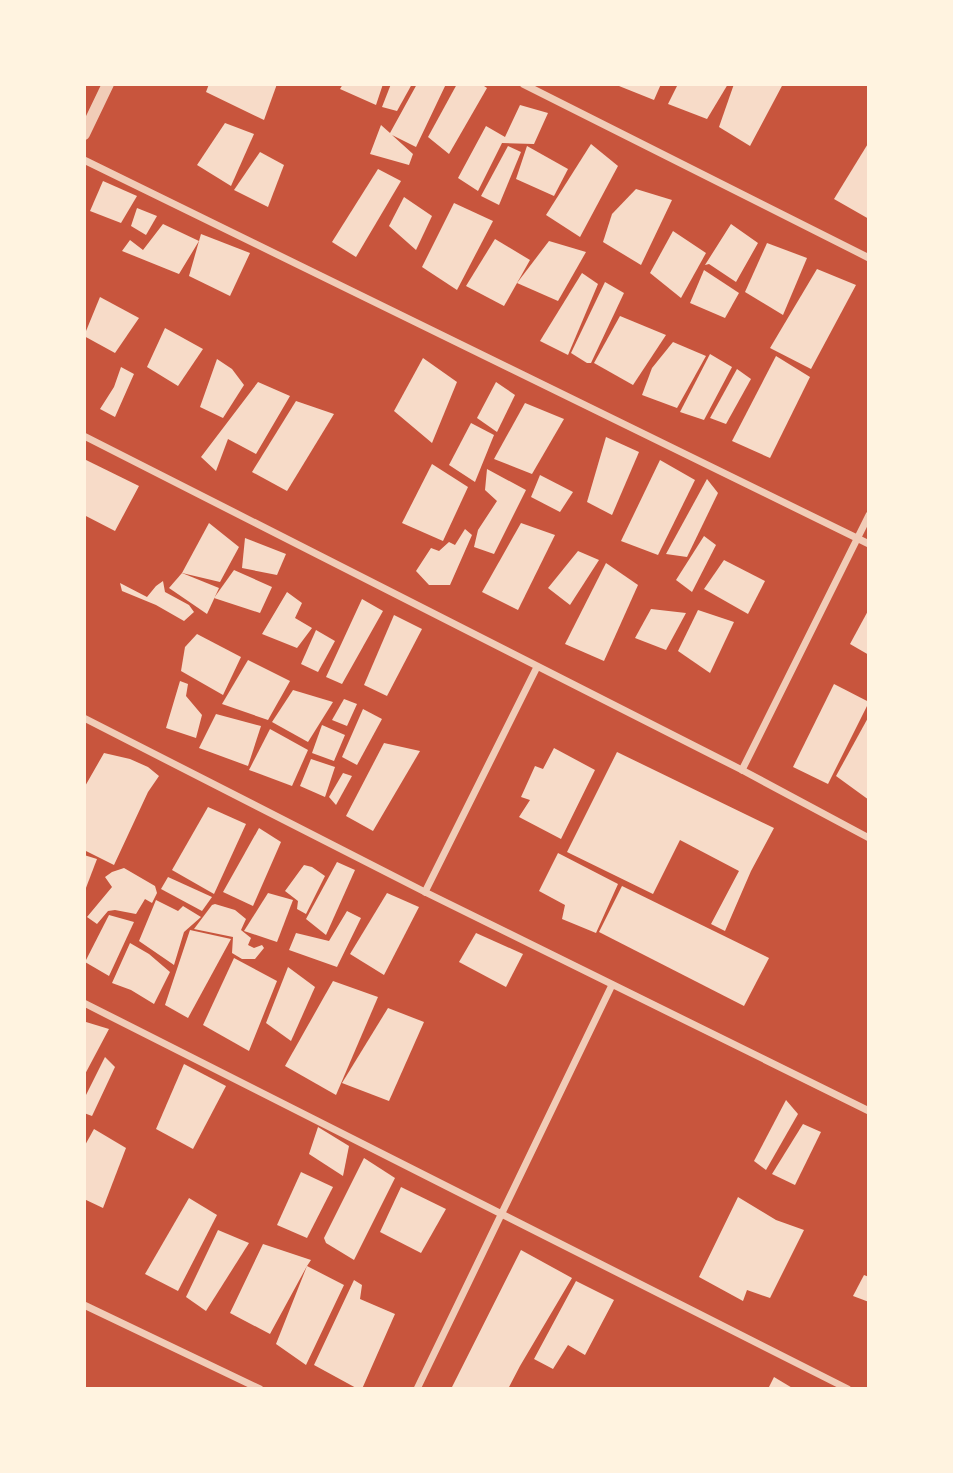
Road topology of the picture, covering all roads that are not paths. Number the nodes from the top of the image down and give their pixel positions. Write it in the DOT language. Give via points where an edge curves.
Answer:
graph roads {
  1 [pos="108,84"];
  2 [pos="523,84"];
  3 [pos="84,134"];
  4 [pos="84,160"];
  5 [pos="869,258"];
  6 [pos="84,436"];
  7 [pos="869,515"];
  8 [pos="857,538"];
  9 [pos="869,544"];
  10 [pos="537,667"];
  11 [pos="84,718"];
  12 [pos="742,770"];
  13 [pos="869,838"];
  14 [pos="425,892"];
  15 [pos="612,985"];
  16 [pos="84,1003"];
  17 [pos="869,1111"];
  18 [pos="501,1214"];
  19 [pos="84,1305"];
  20 [pos="260,1389"];
  21 [pos="416,1389"];
  22 [pos="848,1389"];
  1 -- 3 [label="street"];
  2 -- 5 [label="street"];
  4 -- 8 [label="street"];
  6 -- 10 [label="street"];
  7 -- 8 [label="street"];
  8 -- 9 [label="street"];
  8 -- 12 [label="street"];
  10 -- 12 [label="street"];
  10 -- 14 [label="street"];
  11 -- 14 [label="street"];
  12 -- 13 [label="street"];
  14 -- 15 [label="street"];
  15 -- 17 [label="street"];
  15 -- 18 [label="street"];
  16 -- 18 [label="street"];
  18 -- 21 [label="street"];
  18 -- 22 [label="street"];
  19 -- 20 [label="street"];
}
